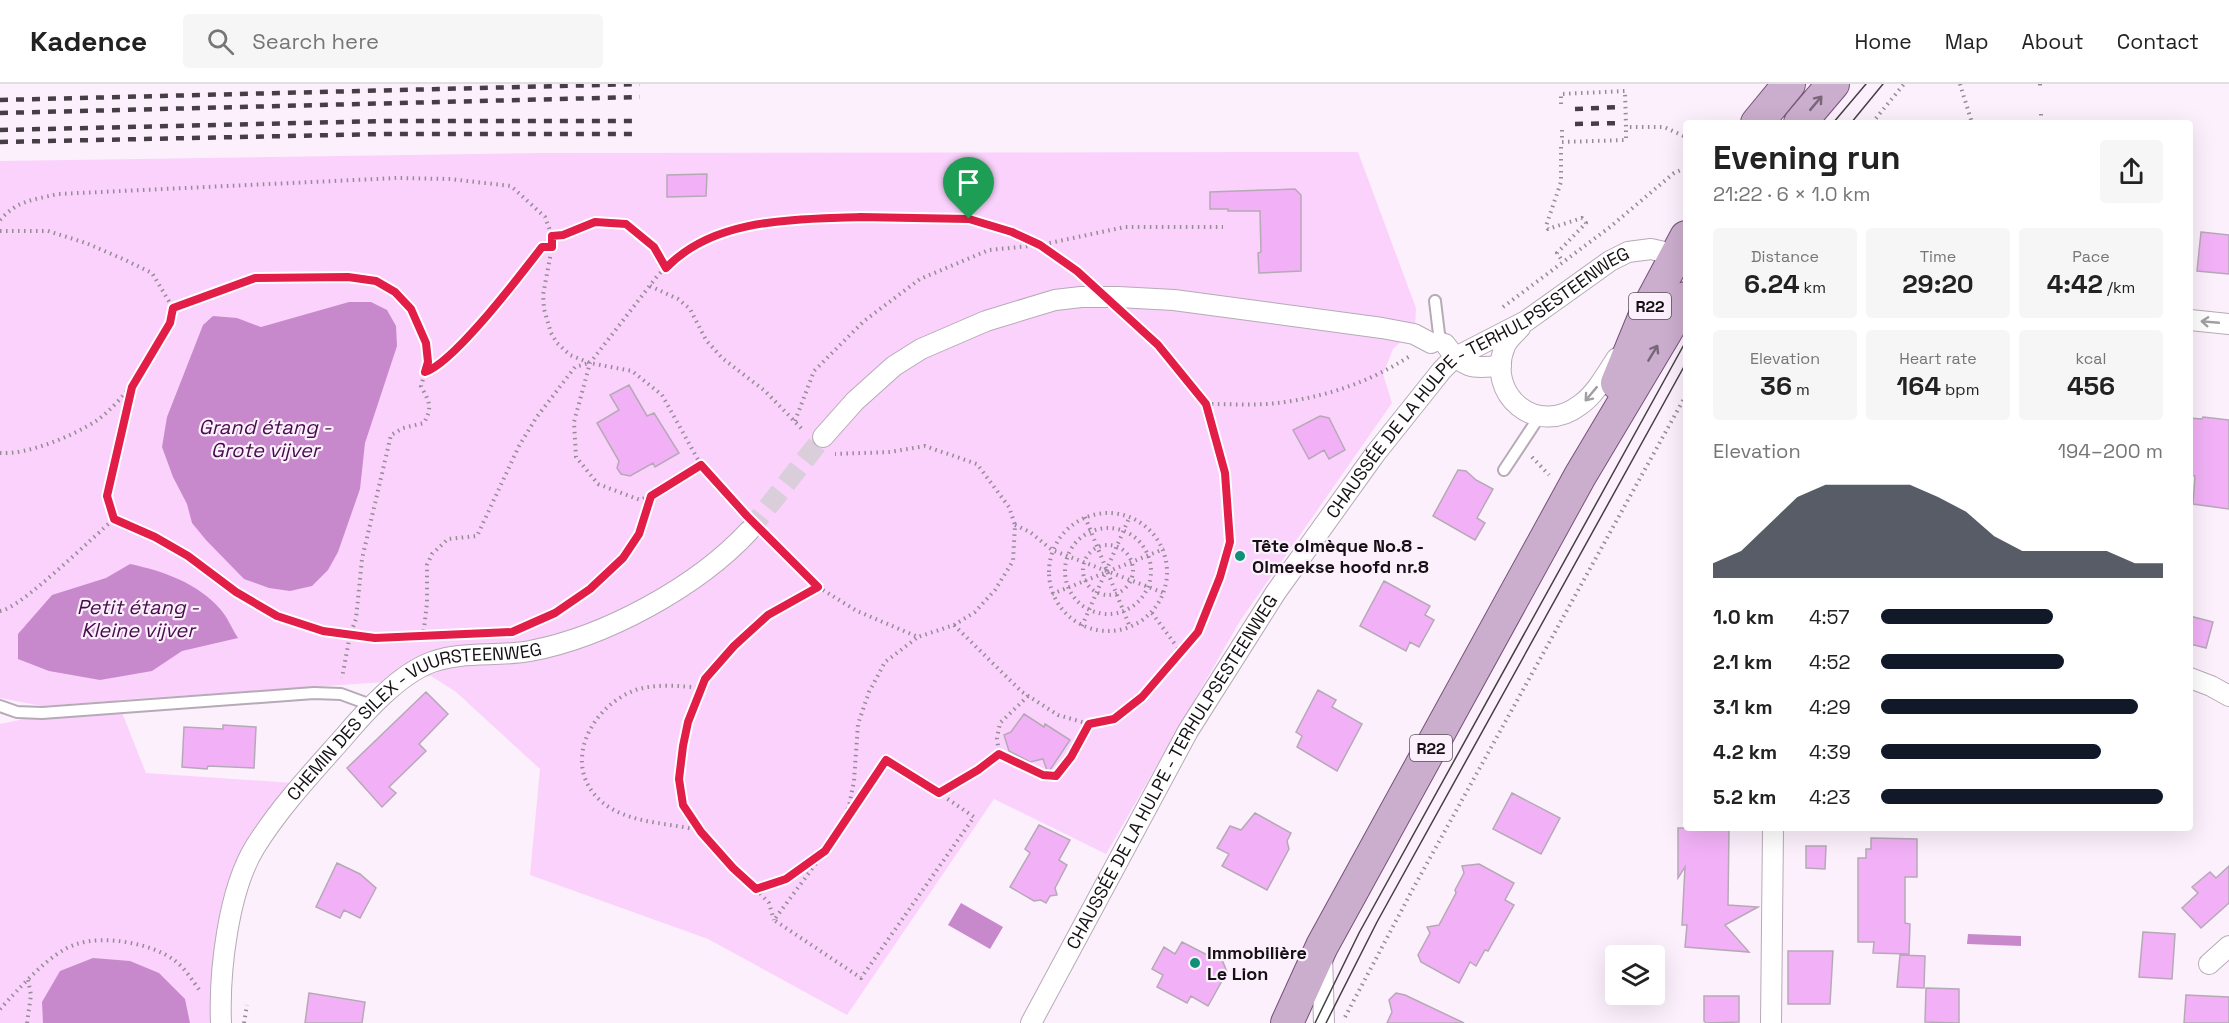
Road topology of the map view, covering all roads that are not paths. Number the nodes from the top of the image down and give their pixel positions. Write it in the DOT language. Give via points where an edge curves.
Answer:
graph roads {
  1 [pos="1789,84"];
  2 [pos="1833,84"];
  3 [pos="1759,120"];
  4 [pos="1803,120"];
  5 [pos="1681,246"];
  6 [pos="1435,301"];
  7 [pos="1683,302"];
  8 [pos="1647,310"];
  9 [pos="2193,320"];
  10 [pos="1526,321"];
  11 [pos="2229,324"];
  12 [pos="1444,348"];
  13 [pos="1502,364"];
  14 [pos="1539,417"];
  15 [pos="820,443"];
  16 [pos="1504,470"];
  17 [pos="1566,477"];
  18 [pos="753,526"];
  19 [pos="2193,679"];
  20 [pos="2229,696"];
  21 [pos="371,705"];
  22 [pos="0,706"];
  23 [pos="1773,831"];
  24 [pos="1322,946"];
  25 [pos="2229,946"];
  26 [pos="2209,964"];
  27 [pos="221,1021"];
  28 [pos="1031,1023"];
  29 [pos="1287,1023"];
  30 [pos="1324,1023"];
  31 [pos="1772,1023"];
  1 -- 3 [label="main road"];
  4 -- 2 [label="main road, one-way"];
  5 -- 8 [label="main road, CHAUSSÉE DE LA HULPE - TERHULPSESTEENWEG / R22"];
  5 -- 10 [label="street, CHAUSSÉE DE LA HULPE - TERHULPSESTEENWEG" via="1628,252"];
  6 -- 12 [label="lane"];
  17 -- 7 [label="main road, R22, one-way"];
  8 -- 14 [label="street, one-way" via="1589,398 1564,414"];
  8 -- 17 [label="main road, CHAUSSÉE DE LA HULPE - TERHULPSESTEENWEG / R22"];
  11 -- 9 [label="street, one-way"];
  10 -- 12 [label="street, CHAUSSÉE DE LA HULPE - TERHULPSESTEENWEG"];
  10 -- 13 [label="street" via="1506,344"];
  12 -- 13 [label="street" via="1467,367"];
  12 -- 15 [label="street" via="1414,334 1382,328 1174,300 1055,300 986,321 921,349 894,366 863,394"];
  12 -- 28 [label="street, CHAUSSÉE DE LA HULPE - TERHULPSESTEENWEG" via="1442,370 1375,454 1270,602 1188,731"];
  13 -- 14 [label="street" via="1505,390 1511,400"];
  14 -- 16 [label="lane"];
  17 -- 24 [label="main road, R22"];
  18 -- 21 [label="street, CHEMIN DES SILEX - VUURSTEENWEG" via="729,553 705,571 656,602 598,631 527,652 444,658 415,670"];
  19 -- 20 [label="street"];
  21 -- 22 [label="lane" via="341,694 314,693 42,713 17,712"];
  21 -- 27 [label="street, CHEMIN DES SILEX - VUURSTEENWEG" via="286,803 254,849 238,885 229,927 220,993"];
  23 -- 31 [label="street"];
  24 -- 29 [label="main road, R22"];
  24 -- 30 [label="street"];
  25 -- 26 [label="street"];
}
